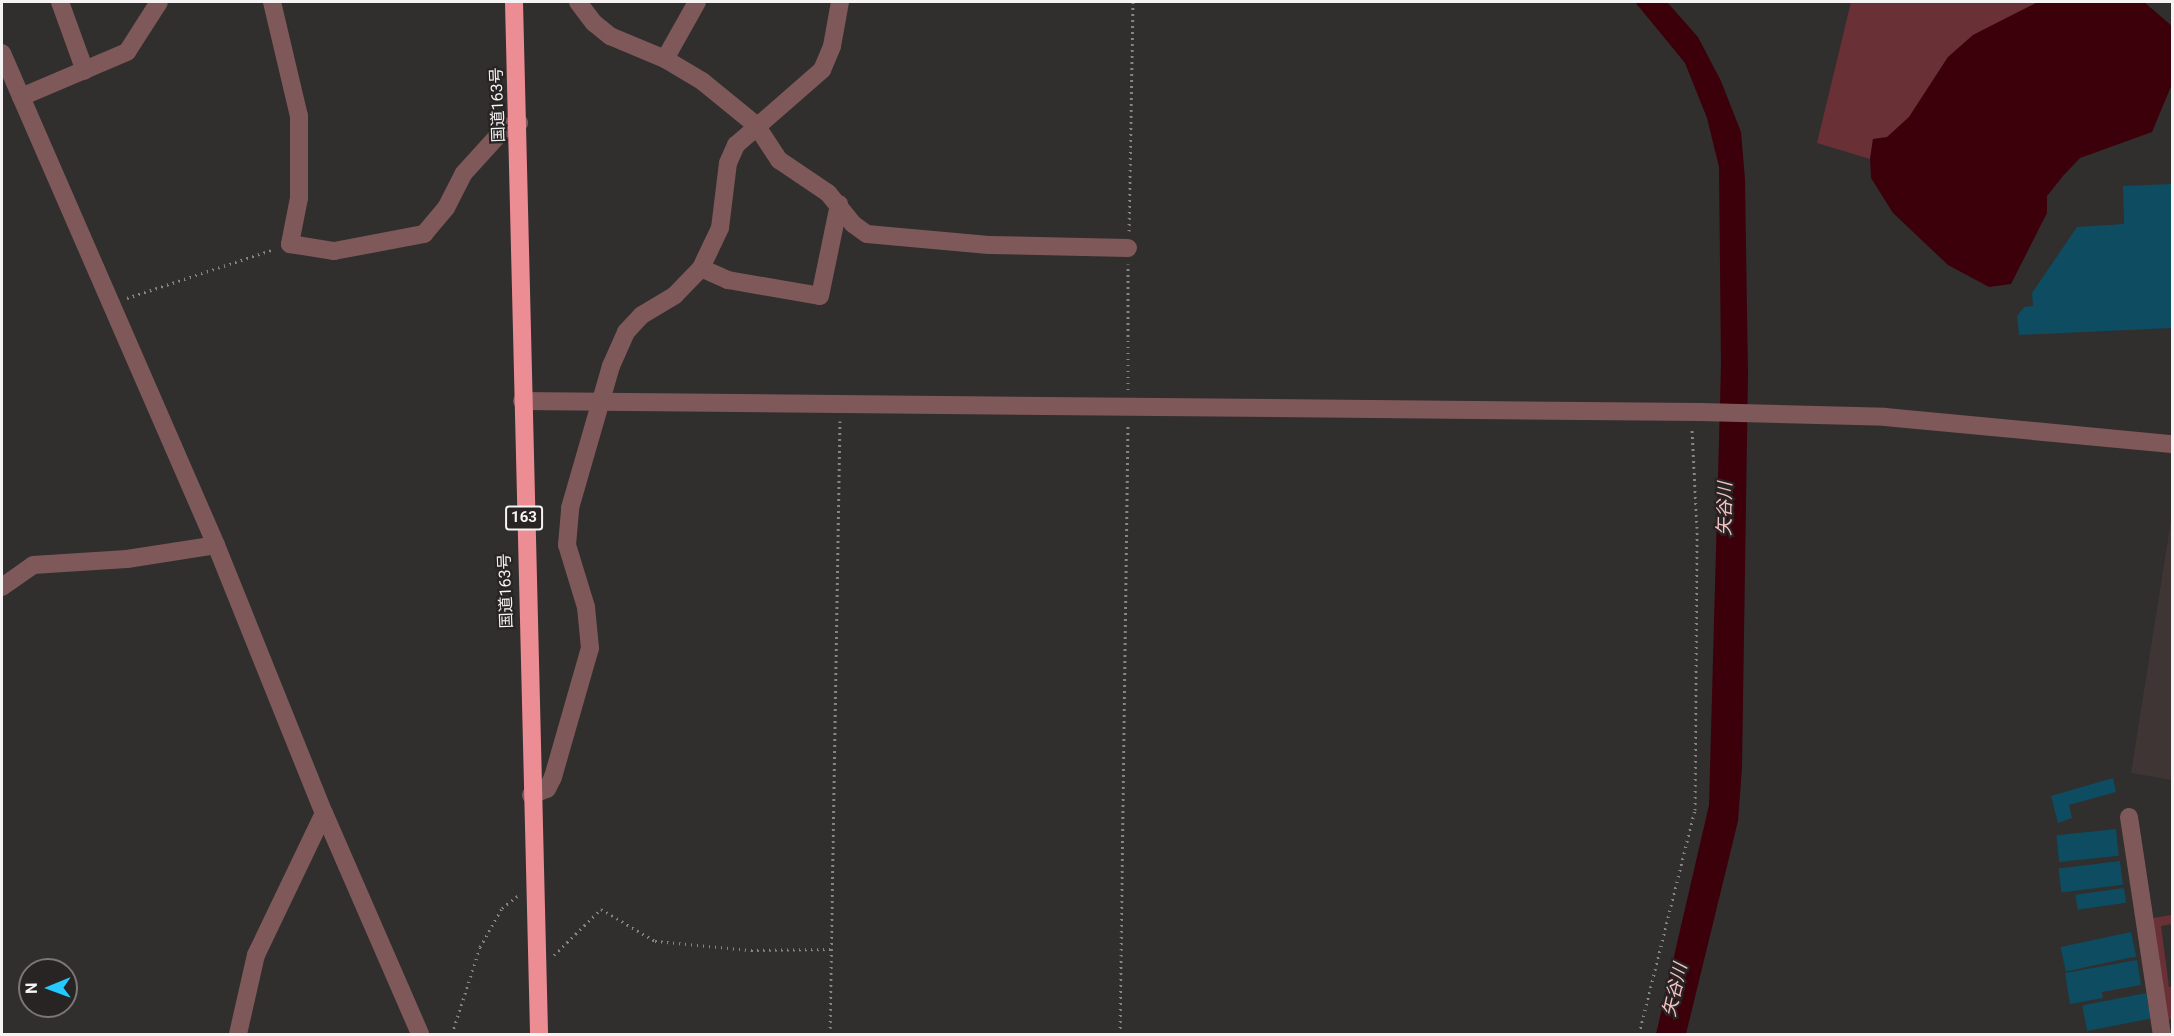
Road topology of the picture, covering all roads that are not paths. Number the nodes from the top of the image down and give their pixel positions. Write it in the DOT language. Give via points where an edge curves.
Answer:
graph roads {
  1 [pos="60,2"];
  2 [pos="159,2"];
  3 [pos="272,2"];
  4 [pos="514,2"];
  5 [pos="578,2"];
  6 [pos="697,2"];
  7 [pos="840,2"];
  8 [pos="2,53"];
  9 [pos="664,59"];
  10 [pos="85,71"];
  11 [pos="21,97"];
  12 [pos="519,123"];
  13 [pos="756,125"];
  14 [pos="839,204"];
  15 [pos="1128,248"];
  16 [pos="701,268"];
  17 [pos="600,399"];
  18 [pos="522,400"];
  19 [pos="2172,444"];
  20 [pos="216,545"];
  21 [pos="2,587"];
  22 [pos="531,795"];
  23 [pos="324,813"];
  24 [pos="2129,817"];
  25 [pos="238,1035"];
  26 [pos="420,1035"];
  27 [pos="539,1035"];
  28 [pos="2162,1035"];
  1 -- 10 [label="street"];
  2 -- 10 [label="street" via="127,52"];
  3 -- 12 [label="street" via="299,116 299,198 290,244 334,251 424,234 446,208 464,173 505,128"];
  4 -- 12 [label="highway, 国道163号 / 163"];
  5 -- 9 [label="street" via="610,36"];
  6 -- 9 [label="street"];
  7 -- 13 [label="street" via="832,46 822,70"];
  8 -- 11 [label="street"];
  9 -- 13 [label="street" via="702,81"];
  10 -- 11 [label="street"];
  11 -- 20 [label="street"];
  12 -- 18 [label="highway, 国道163号 / 163"];
  13 -- 14 [label="street" via="779,160"];
  13 -- 16 [label="street" via="736,145 728,163 720,228"];
  14 -- 15 [label="street" via="853,224 867,234 989,245"];
  14 -- 16 [label="street" via="820,296 728,280"];
  16 -- 17 [label="street" via="675,295 642,315 626,332"];
  17 -- 18 [label="street"];
  17 -- 19 [label="street" via="1753,413 1985,424"];
  17 -- 22 [label="street" via="570,508 567,545 586,607 590,648 553,777 547,789"];
  18 -- 22 [label="highway, 国道163号 / 163"];
  20 -- 21 [label="street" via="127,559 33,565"];
  20 -- 23 [label="street"];
  22 -- 27 [label="highway, 国道163号 / 163"];
  23 -- 25 [label="street" via="256,955"];
  23 -- 26 [label="street"];
  24 -- 28 [label="street"];
}
